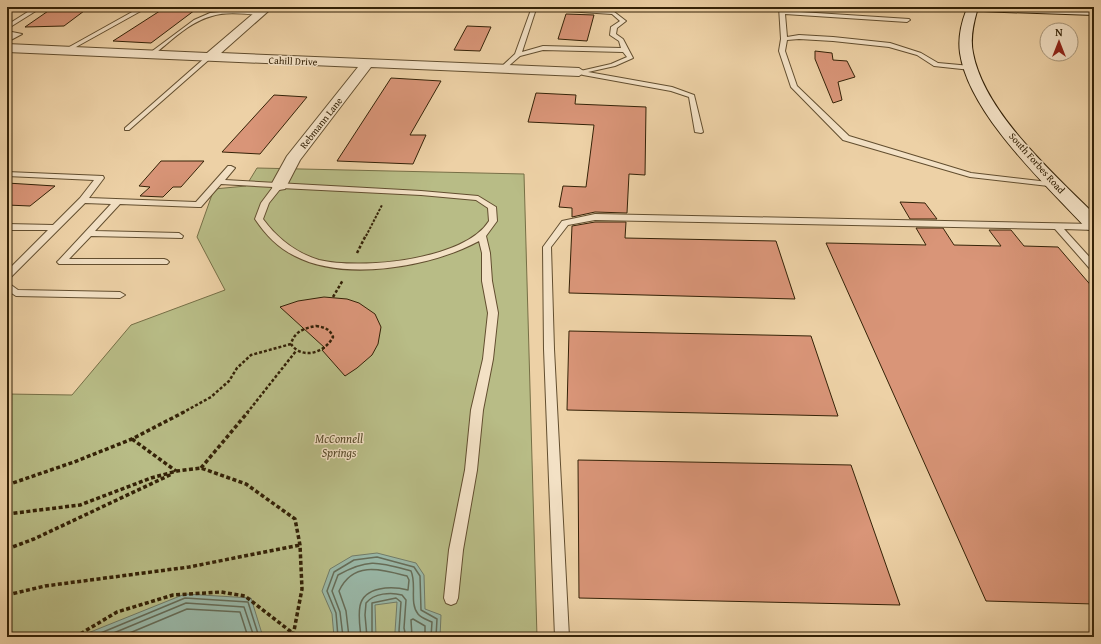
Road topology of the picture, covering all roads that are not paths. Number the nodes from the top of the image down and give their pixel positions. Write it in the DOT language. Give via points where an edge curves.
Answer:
graph roads {
  1 [pos="145,7"];
  2 [pos="215,7"];
  3 [pos="948,7"];
  4 [pos="973,7"];
  5 [pos="36,9"];
  6 [pos="265,10"];
  7 [pos="782,10"];
  8 [pos="1094,12"];
  9 [pos="211,15"];
  10 [pos="907,20"];
  11 [pos="7,27"];
  12 [pos="7,33"];
  13 [pos="784,39"];
  14 [pos="7,40"];
  15 [pos="7,48"];
  16 [pos="625,50"];
  17 [pos="65,51"];
  18 [pos="150,55"];
  19 [pos="518,55"];
  20 [pos="209,57"];
  21 [pos="367,64"];
  22 [pos="971,68"];
  23 [pos="502,69"];
  24 [pos="579,72"];
  25 [pos="127,129"];
  26 [pos="699,132"];
  27 [pos="231,168"];
  28 [pos="7,174"];
  29 [pos="219,182"];
  30 [pos="279,185"];
  31 [pos="1057,185"];
  32 [pos="83,200"];
  33 [pos="118,201"];
  34 [pos="1057,226"];
  35 [pos="1094,226"];
  36 [pos="7,227"];
  37 [pos="54,228"];
  38 [pos="88,233"];
  39 [pos="179,236"];
  40 [pos="482,236"];
  41 [pos="164,262"];
  42 [pos="1094,268"];
  43 [pos="7,276"];
  44 [pos="7,285"];
  45 [pos="120,295"];
  46 [pos="451,598"];
  47 [pos="562,637"];
  1 -- 17 [label="lane"];
  2 -- 9 [label="lane"];
  3 -- 4 [label="main road"];
  4 -- 8 [label="main road"];
  4 -- 22 [label="main road, South Forbes Road" via="966,44"];
  5 -- 11 [label="lane"];
  6 -- 9 [label="lane"];
  6 -- 20 [label="street"];
  7 -- 10 [label="lane"];
  7 -- 13 [label="lane"];
  9 -- 18 [label="lane" via="199,20"];
  12 -- 14 [label="lane" via="19,34"];
  13 -- 22 [label="lane" via="799,37 890,45 918,54 936,65"];
  13 -- 31 [label="lane" via="782,51 794,87 846,138 970,175"];
  15 -- 17 [label="street, Cahill Drive"];
  16 -- 19 [label="lane" via="543,48"];
  16 -- 19 [label="lane" via="621,40 613,35 614,27 623,21 613,13 537,7 528,20"];
  16 -- 24 [label="lane" via="630,58 613,65"];
  17 -- 18 [label="street, Cahill Drive"];
  18 -- 20 [label="street, Cahill Drive"];
  19 -- 23 [label="lane"];
  20 -- 21 [label="street, Cahill Drive"];
  20 -- 25 [label="lane"];
  21 -- 23 [label="street, Cahill Drive"];
  21 -- 30 [label="street, Rebmann Lane" via="293,159"];
  22 -- 31 [label="main road, South Forbes Road" via="981,91 1014,139"];
  23 -- 24 [label="street, Cahill Drive"];
  24 -- 26 [label="lane" via="672,89 692,96"];
  27 -- 29 [label="lane"];
  28 -- 32 [label="lane" via="100,178"];
  29 -- 30 [label="lane"];
  29 -- 33 [label="lane" via="198,205"];
  30 -- 40 [label="lane" via="478,198 492,207 494,221"];
  30 -- 40 [label="lane" via="265,203 259,219 272,237 300,256 320,262 350,266 393,265 437,257"];
  31 -- 35 [label="main road, South Forbes Road"];
  32 -- 33 [label="lane"];
  32 -- 37 [label="lane"];
  33 -- 38 [label="lane"];
  34 -- 35 [label="lane"];
  34 -- 42 [label="lane"];
  34 -- 47 [label="lane" via="595,217 565,223 547,247"];
  36 -- 37 [label="lane"];
  37 -- 43 [label="lane"];
  38 -- 39 [label="lane"];
  38 -- 41 [label="lane" via="62,262"];
  40 -- 46 [label="lane" via="493,313 488,359 477,410 471,470 456,550"];
  44 -- 45 [label="lane" via="16,293"];
}
